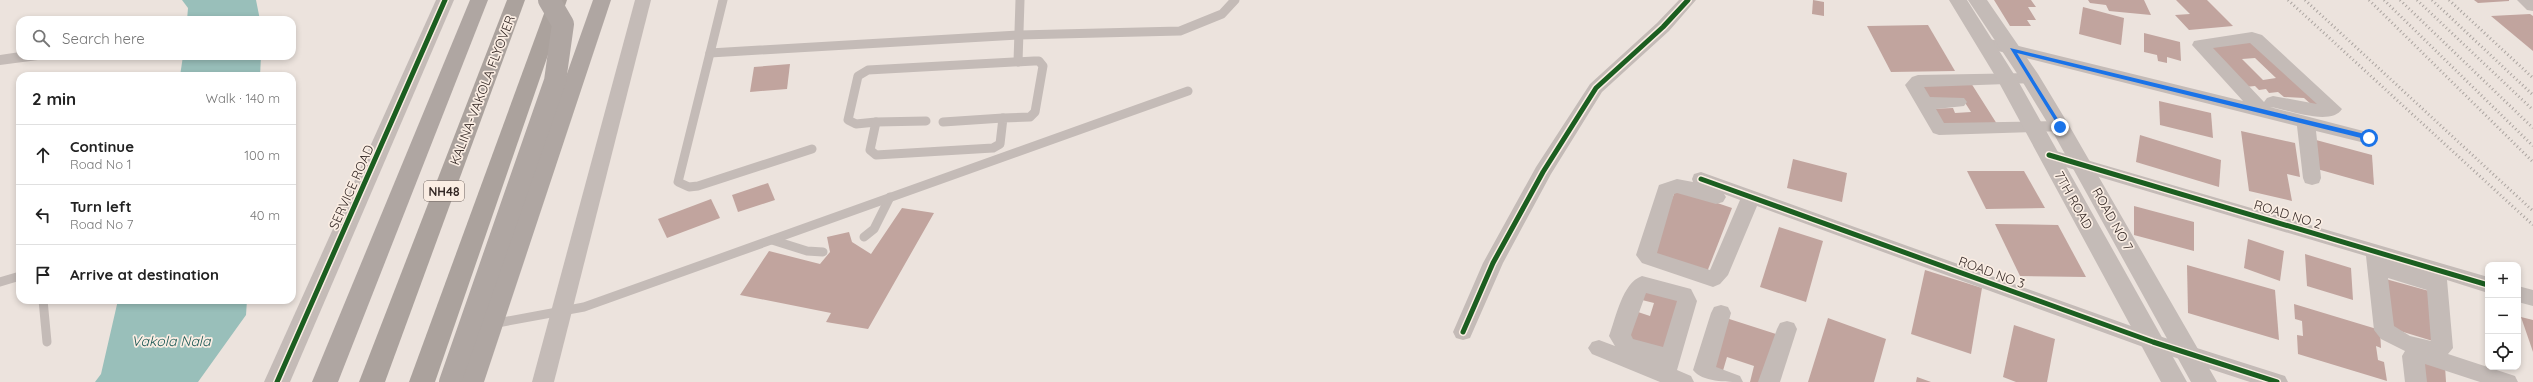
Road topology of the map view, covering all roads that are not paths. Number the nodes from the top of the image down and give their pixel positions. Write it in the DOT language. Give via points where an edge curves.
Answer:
graph roads {
  1 [pos="445,0"];
  2 [pos="479,0"];
  3 [pos="516,0"];
  4 [pos="550,0"];
  5 [pos="558,0"];
  6 [pos="602,0"];
  7 [pos="643,0"];
  8 [pos="723,0"];
  9 [pos="1020,0"];
  10 [pos="1235,0"];
  11 [pos="1688,0"];
  12 [pos="1958,0"];
  13 [pos="1977,0"];
  14 [pos="2526,0"];
  15 [pos="2533,6"];
  16 [pos="1019,35"];
  17 [pos="1986,43"];
  18 [pos="2012,50"];
  19 [pos="710,53"];
  20 [pos="16,58"];
  21 [pos="0,60"];
  22 [pos="1018,62"];
  23 [pos="2007,79"];
  24 [pos="2032,79"];
  25 [pos="1188,91"];
  26 [pos="2250,98"];
  27 [pos="1958,102"];
  28 [pos="1924,103"];
  29 [pos="2263,111"];
  30 [pos="2322,111"];
  31 [pos="1003,118"];
  32 [pos="926,120"];
  33 [pos="876,122"];
  34 [pos="943,122"];
  35 [pos="2306,122"];
  36 [pos="2033,127"];
  37 [pos="2060,127"];
  38 [pos="2342,131"];
  39 [pos="2369,138"];
  40 [pos="812,148"];
  41 [pos="2049,155"];
  42 [pos="2082,164"];
  43 [pos="2312,178"];
  44 [pos="1701,179"];
  45 [pos="890,197"];
  46 [pos="1749,202"];
  47 [pos="864,238"];
  48 [pos="772,240"];
  49 [pos="823,252"];
  50 [pos="2376,259"];
  51 [pos="16,277"];
  52 [pos="2436,277"];
  53 [pos="0,282"];
  54 [pos="2485,285"];
  55 [pos="2521,295"];
  56 [pos="2533,298"];
  57 [pos="43,304"];
  58 [pos="562,312"];
  59 [pos="1721,313"];
  60 [pos="490,325"];
  61 [pos="1786,330"];
  62 [pos="1463,332"];
  63 [pos="47,342"];
  64 [pos="2153,342"];
  65 [pos="1599,348"];
  66 [pos="2187,354"];
  67 [pos="1672,372"];
  68 [pos="2462,374"];
  69 [pos="1735,378"];
  70 [pos="277,382"];
  71 [pos="325,382"];
  72 [pos="372,382"];
  73 [pos="422,382"];
  74 [pos="450,382"];
  75 [pos="471,382"];
  76 [pos="543,382"];
  77 [pos="1769,382"];
  78 [pos="2174,382"];
  79 [pos="2204,382"];
  80 [pos="2276,382"];
  81 [pos="2416,382"];
  82 [pos="2507,382"];
  1 -- 70 [label="street, SERVICE ROAD"];
  2 -- 71 [label="highway"];
  3 -- 72 [label="highway, KALINA-VAKOLA FLYOVER / NH48"];
  4 -- 74 [label="highway, bridge" via="563,24 555,81"];
  5 -- 73 [label="highway"];
  6 -- 60 [label="highway"];
  7 -- 58 [label="street"];
  8 -- 19 [label="lane"];
  9 -- 16 [label="lane"];
  10 -- 16 [label="lane" via="1222,14 1180,30"];
  11 -- 62 [label="street" via="1663,27 1596,88 1543,172 1507,237"];
  12 -- 17 [label="street, 7TH ROAD"];
  13 -- 18 [label="street, ROAD NO 7"];
  14 -- 15 [label="street"];
  16 -- 19 [label="lane"];
  16 -- 22 [label="lane"];
  17 -- 18 [label="street"];
  17 -- 23 [label="street, 7TH ROAD"];
  18 -- 24 [label="street, ROAD NO 7"];
  18 -- 29 [label="street"];
  19 -- 40 [label="lane" via="678,182 689,187 698,186"];
  20 -- 21 [label="street"];
  22 -- 31 [label="lane" via="1039,61 1043,66 1036,112 1030,117"];
  22 -- 33 [label="lane" via="861,72 848,120 856,124"];
  23 -- 24 [label="street"];
  23 -- 28 [label="street" via="1914,82"];
  23 -- 36 [label="street, 7TH ROAD"];
  24 -- 37 [label="street, ROAD NO 7"];
  25 -- 45 [label="lane"];
  26 -- 29 [label="street"];
  26 -- 30 [label="street"];
  26 -- 30 [label="street" via="2200,45 2252,38 2262,42 2333,109"];
  27 -- 28 [label="street"];
  28 -- 36 [label="street" via="1937,126 1945,130"];
  29 -- 35 [label="street"];
  30 -- 38 [label="street"];
  31 -- 33 [label="lane" via="1000,144 993,148 876,155 870,150"];
  31 -- 34 [label="lane"];
  32 -- 33 [label="lane"];
  35 -- 38 [label="street"];
  35 -- 43 [label="street"];
  36 -- 37 [label="street"];
  36 -- 41 [label="street, 7TH ROAD"];
  37 -- 42 [label="street, ROAD NO 7"];
  38 -- 39 [label="street"];
  41 -- 42 [label="street, ROAD NO 2"];
  41 -- 64 [label="street, 7TH ROAD"];
  42 -- 50 [label="street, ROAD NO 2"];
  42 -- 66 [label="street, ROAD NO 7"];
  44 -- 46 [label="street, ROAD NO 3"];
  45 -- 47 [label="lane" via="874,229"];
  45 -- 48 [label="lane"];
  46 -- 46 [label="street" via="1718,275 1713,279 1656,261 1646,255 1669,187 1680,185"];
  46 -- 64 [label="street, ROAD NO 3"];
  48 -- 49 [label="lane" via="807,251"];
  48 -- 58 [label="lane" via="598,302"];
  50 -- 52 [label="street, ROAD NO 2"];
  50 -- 52 [label="street" via="2384,330 2393,338 2432,351 2442,348"];
  51 -- 53 [label="lane"];
  52 -- 54 [label="street"];
  55 -- 56 [label="street"];
  57 -- 63 [label="lane"];
  58 -- 60 [label="lane"];
  58 -- 76 [label="street"];
  59 -- 69 [label="street" via="1704,370 1707,373"];
  60 -- 75 [label="highway"];
  61 -- 77 [label="street"];
  64 -- 66 [label="street, ROAD NO 3"];
  64 -- 78 [label="street, 7TH ROAD"];
  65 -- 67 [label="street"];
  66 -- 79 [label="street, ROAD NO 7"];
  66 -- 80 [label="street, ROAD NO 3"];
  68 -- 81 [label="street" via="2415,354 2413,356"];
  68 -- 82 [label="street"];
}
